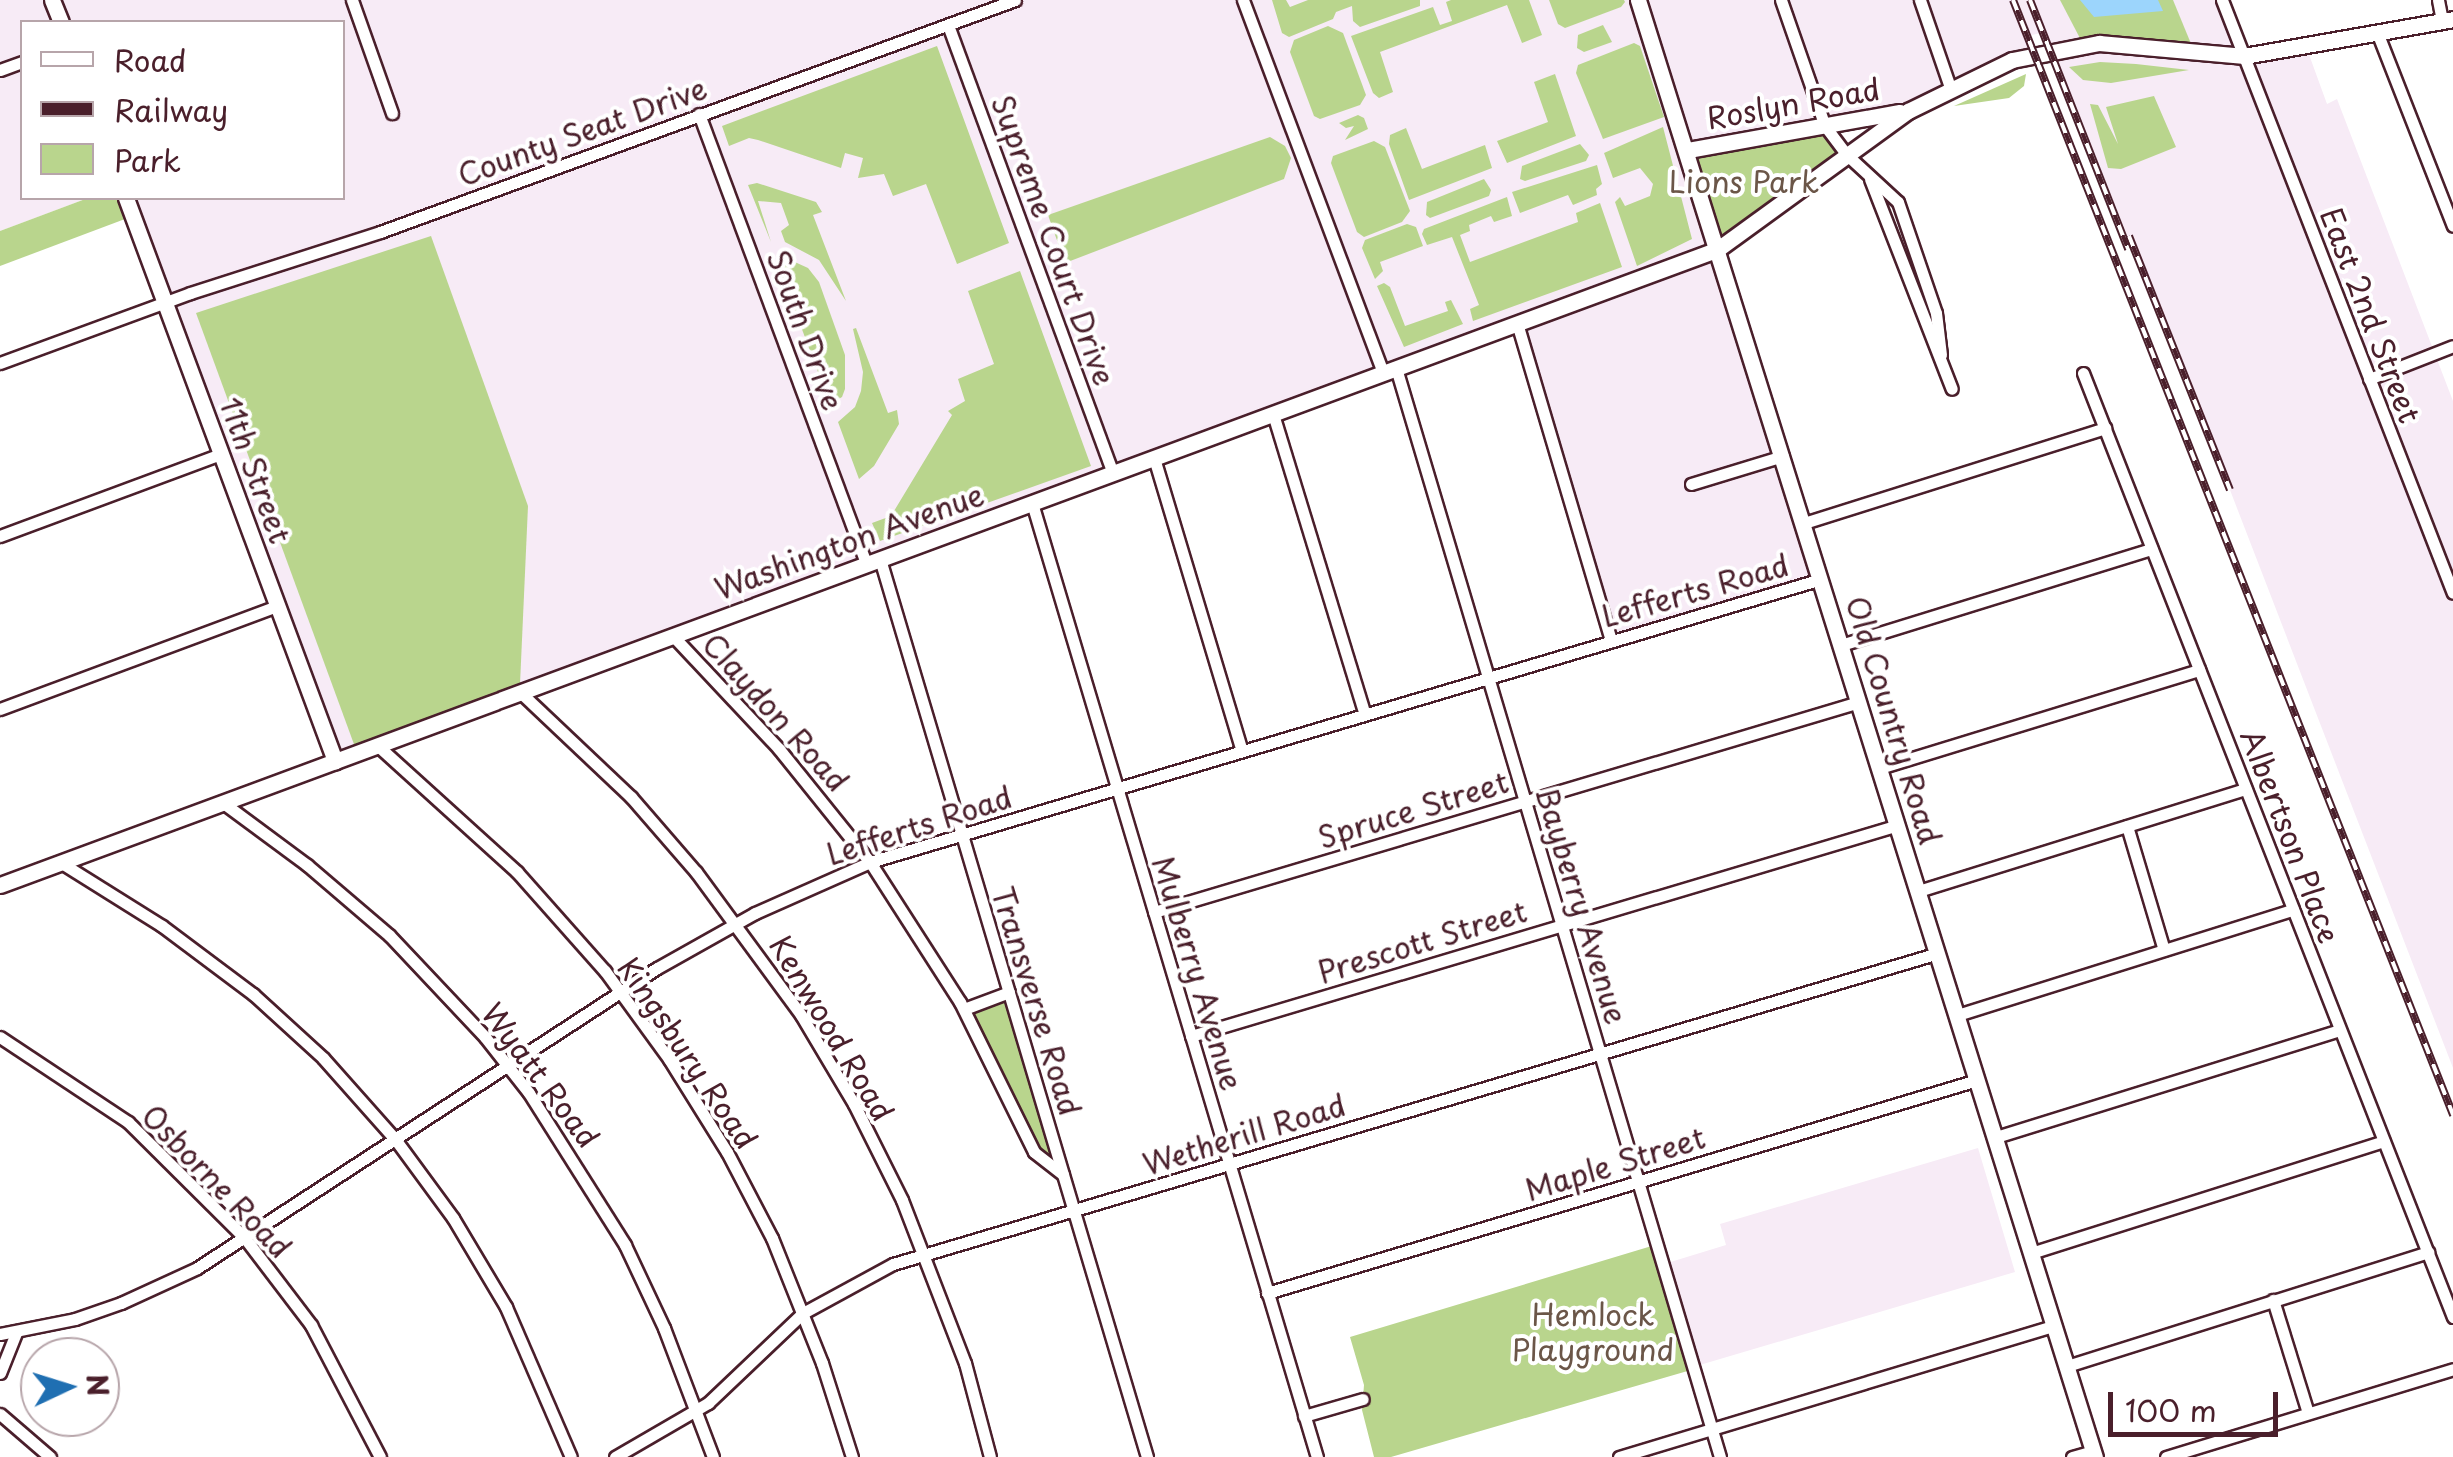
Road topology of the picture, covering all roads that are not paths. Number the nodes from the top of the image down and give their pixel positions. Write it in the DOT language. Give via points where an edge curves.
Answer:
graph roads {
  1 [pos="352,0"];
  2 [pos="1015,0"];
  3 [pos="1243,0"];
  4 [pos="1638,0"];
  5 [pos="1781,0"];
  6 [pos="1920,0"];
  7 [pos="2222,0"];
  8 [pos="2438,0"];
  9 [pos="2448,20"];
  10 [pos="948,25"];
  11 [pos="2378,32"];
  12 [pos="2244,56"];
  13 [pos="1950,87"];
  14 [pos="1908,111"];
  15 [pos="392,113"];
  16 [pos="699,114"];
  17 [pos="1826,126"];
  18 [pos="1688,150"];
  19 [pos="1847,155"];
  20 [pos="127,200"];
  21 [pos="2453,226"];
  22 [pos="1718,249"];
  23 [pos="165,302"];
  24 [pos="1517,323"];
  25 [pos="2453,346"];
  26 [pos="0,363"];
  27 [pos="1390,370"];
  28 [pos="2083,374"];
  29 [pos="2369,379"];
  30 [pos="1952,389"];
  31 [pos="1273,414"];
  32 [pos="2105,428"];
  33 [pos="221,454"];
  34 [pos="1783,456"];
  35 [pos="1154,458"];
  36 [pos="1113,473"];
  37 [pos="1691,484"];
  38 [pos="1032,503"];
  39 [pos="1804,523"];
  40 [pos="0,536"];
  41 [pos="2152,549"];
  42 [pos="873,562"];
  43 [pos="1821,579"];
  44 [pos="2453,593"];
  45 [pos="277,606"];
  46 [pos="673,636"];
  47 [pos="1611,641"];
  48 [pos="1842,645"];
  49 [pos="2199,670"];
  50 [pos="1488,678"];
  51 [pos="520,692"];
  52 [pos="1859,702"];
  53 [pos="0,709"];
  54 [pos="1365,714"];
  55 [pos="377,745"];
  56 [pos="1242,751"];
  57 [pos="334,761"];
  58 [pos="1880,768"];
  59 [pos="1117,788"];
  60 [pos="2246,790"];
  61 [pos="222,802"];
  62 [pos="1525,802"];
  63 [pos="1898,825"];
  64 [pos="2127,826"];
  65 [pos="962,835"];
  66 [pos="60,862"];
  67 [pos="870,862"];
  68 [pos="0,884"];
  69 [pos="1918,891"];
  70 [pos="2294,910"];
  71 [pos="1154,912"];
  72 [pos="737,924"];
  73 [pos="1562,925"];
  74 [pos="2164,950"];
  75 [pos="1938,953"];
  76 [pos="620,992"];
  77 [pos="1009,992"];
  78 [pos="964,1009"];
  79 [pos="1957,1014"];
  80 [pos="2340,1030"];
  81 [pos="1191,1036"];
  82 [pos="0,1037"];
  83 [pos="1600,1054"];
  84 [pos="508,1065"];
  85 [pos="1977,1080"];
  86 [pos="1996,1138"];
  87 [pos="395,1139"];
  88 [pos="2384,1140"];
  89 [pos="1229,1164"];
  90 [pos="1063,1174"];
  91 [pos="1638,1182"];
  92 [pos="1074,1210"];
  93 [pos="244,1237"];
  94 [pos="2428,1252"];
  95 [pos="2032,1253"];
  96 [pos="924,1256"];
  97 [pos="1268,1292"];
  98 [pos="2273,1300"];
  99 [pos="803,1312"];
  100 [pos="2453,1317"];
  101 [pos="2054,1326"];
  102 [pos="16,1333"];
  103 [pos="0,1334"];
  104 [pos="2066,1366"];
  105 [pos="2453,1369"];
  106 [pos="0,1372"];
  107 [pos="1363,1399"];
  108 [pos="696,1409"];
  109 [pos="0,1414"];
  110 [pos="2308,1414"];
  111 [pos="1304,1416"];
  112 [pos="1712,1430"];
  113 [pos="2094,1454"];
  114 [pos="50,1457"];
  115 [pos="380,1457"];
  116 [pos="571,1457"];
  117 [pos="615,1457"];
  118 [pos="712,1457"];
  119 [pos="852,1457"];
  120 [pos="990,1457"];
  121 [pos="1147,1457"];
  122 [pos="1316,1457"];
  123 [pos="1619,1457"];
  124 [pos="1720,1457"];
  125 [pos="2072,1457"];
  126 [pos="2166,1457"];
  1 -- 15 [label="street"];
  2 -- 10 [label="street, County Seat Drive"];
  3 -- 27 [label="street, Bayberry Avenue"];
  4 -- 18 [label="main road, Old Country Road"];
  5 -- 17 [label="street"];
  6 -- 13 [label="street"];
  7 -- 12 [label="street, East 2nd Street"];
  8 -- 9 [label="street"];
  9 -- 11 [label="main road, Roslyn Road"];
  10 -- 16 [label="street, County Seat Drive"];
  10 -- 36 [label="street, Supreme Court Drive"];
  11 -- 12 [label="main road, Roslyn Road"];
  11 -- 21 [label="street"];
  12 -- 13 [label="main road, Roslyn Road" via="2082,44 2025,56"];
  12 -- 29 [label="street, East 2nd Street"];
  13 -- 14 [label="main road, Roslyn Road"];
  14 -- 17 [label="main road, Roslyn Road"];
  14 -- 19 [label="main road, Roslyn Road"];
  16 -- 23 [label="street, County Seat Drive" via="380,232"];
  16 -- 42 [label="street, South Drive"];
  17 -- 18 [label="main road, Roslyn Road"];
  17 -- 19 [label="street"];
  18 -- 22 [label="main road, Old Country Road"];
  19 -- 22 [label="main road, Roslyn Road"];
  19 -- 30 [label="street" via="1864,167"];
  20 -- 23 [label="main road, 11th Street"];
  22 -- 24 [label="main road, Washington Avenue"];
  22 -- 34 [label="main road, Old Country Road"];
  23 -- 26 [label="street, County Seat Drive"];
  23 -- 33 [label="main road, 11th Street"];
  24 -- 27 [label="main road, Washington Avenue"];
  24 -- 47 [label="street"];
  25 -- 29 [label="street"];
  27 -- 31 [label="main road, Washington Avenue"];
  27 -- 50 [label="street, Bayberry Avenue"];
  28 -- 32 [label="street, Albertson Place"];
  29 -- 44 [label="street, East 2nd Street"];
  31 -- 35 [label="main road, Washington Avenue"];
  31 -- 54 [label="street"];
  32 -- 39 [label="street"];
  32 -- 41 [label="street, Albertson Place"];
  33 -- 40 [label="street"];
  33 -- 45 [label="main road, 11th Street"];
  34 -- 37 [label="street"];
  34 -- 39 [label="main road, Old Country Road"];
  35 -- 36 [label="main road, Washington Avenue"];
  35 -- 56 [label="street"];
  36 -- 38 [label="main road, Washington Avenue"];
  38 -- 42 [label="main road, Washington Avenue"];
  38 -- 59 [label="street, Mulberry Avenue"];
  39 -- 43 [label="main road, Old Country Road"];
  41 -- 48 [label="street"];
  41 -- 49 [label="street, Albertson Place"];
  42 -- 46 [label="main road, Washington Avenue"];
  42 -- 65 [label="street, Transverse Road"];
  43 -- 47 [label="street, Lefferts Road"];
  43 -- 48 [label="main road, Old Country Road"];
  45 -- 53 [label="street"];
  45 -- 57 [label="main road, 11th Street"];
  46 -- 51 [label="main road, Washington Avenue"];
  46 -- 67 [label="street, Claydon Road" via="780,749"];
  47 -- 50 [label="street, Lefferts Road"];
  48 -- 52 [label="main road, Old Country Road"];
  49 -- 58 [label="street"];
  49 -- 60 [label="street, Albertson Place"];
  50 -- 54 [label="street, Lefferts Road"];
  50 -- 62 [label="street, Bayberry Avenue"];
  51 -- 55 [label="main road, Washington Avenue"];
  51 -- 72 [label="street, Kenwood Road" via="630,798"];
  52 -- 58 [label="main road, Old Country Road"];
  52 -- 62 [label="street, Spruce Street"];
  54 -- 56 [label="street, Lefferts Road"];
  55 -- 57 [label="main road, Washington Avenue"];
  55 -- 76 [label="street, Kingsbury Road" via="517,872"];
  56 -- 59 [label="street, Lefferts Road"];
  57 -- 61 [label="main road, Washington Avenue"];
  58 -- 63 [label="main road, Old Country Road"];
  59 -- 65 [label="street, Lefferts Road"];
  59 -- 71 [label="street, Mulberry Avenue"];
  60 -- 64 [label="street"];
  60 -- 70 [label="street, Albertson Place"];
  61 -- 66 [label="main road, Washington Avenue"];
  61 -- 84 [label="street, Wyatt Road" via="389,935"];
  62 -- 71 [label="street, Spruce Street"];
  62 -- 73 [label="street, Bayberry Avenue"];
  63 -- 69 [label="main road, Old Country Road"];
  63 -- 73 [label="street, Prescott Street"];
  64 -- 69 [label="street"];
  64 -- 74 [label="street"];
  65 -- 67 [label="street, Lefferts Road"];
  65 -- 77 [label="street, Transverse Road"];
  66 -- 68 [label="main road, Washington Avenue"];
  66 -- 87 [label="street" via="253,994"];
  67 -- 72 [label="street, Lefferts Road"];
  67 -- 78 [label="street, Claydon Road"];
  69 -- 75 [label="main road, Old Country Road"];
  70 -- 74 [label="street"];
  70 -- 80 [label="street, Albertson Place"];
  71 -- 81 [label="street, Mulberry Avenue"];
  72 -- 76 [label="street, Lefferts Road"];
  72 -- 96 [label="street, Kenwood Road" via="854,1104"];
  73 -- 81 [label="street, Prescott Street"];
  73 -- 83 [label="street, Bayberry Avenue"];
  74 -- 79 [label="street"];
  75 -- 79 [label="main road, Old Country Road"];
  75 -- 83 [label="street, Wetherill Road"];
  76 -- 84 [label="street, Lefferts Road"];
  76 -- 99 [label="street, Kingsbury Road" via="727,1152"];
  77 -- 78 [label="street"];
  77 -- 90 [label="street, Transverse Road"];
  78 -- 90 [label="street, Claydon Road" via="1034,1152"];
  79 -- 85 [label="main road, Old Country Road"];
  80 -- 86 [label="street"];
  80 -- 88 [label="street, Albertson Place"];
  81 -- 89 [label="street, Mulberry Avenue"];
  82 -- 93 [label="street, Osborne Road" via="128,1122"];
  83 -- 89 [label="street, Wetherill Road"];
  83 -- 91 [label="street, Bayberry Avenue"];
  84 -- 87 [label="street, Lefferts Road"];
  84 -- 108 [label="street, Wyatt Road" via="626,1246"];
  85 -- 86 [label="main road, Old Country Road"];
  85 -- 91 [label="street, Maple Street"];
  86 -- 95 [label="main road, Old Country Road"];
  87 -- 93 [label="street, Lefferts Road"];
  87 -- 116 [label="street" via="506,1306"];
  88 -- 94 [label="street, Albertson Place"];
  88 -- 95 [label="street"];
  89 -- 92 [label="street, Wetherill Road"];
  89 -- 97 [label="street, Mulberry Avenue"];
  90 -- 92 [label="street, Transverse Road"];
  91 -- 97 [label="street, Maple Street"];
  91 -- 112 [label="street, Bayberry Avenue"];
  92 -- 96 [label="street, Wetherill Road"];
  92 -- 121 [label="street, Transverse Road"];
  93 -- 102 [label="street, Lefferts Road" via="139,1296"];
  93 -- 115 [label="street, Osborne Road" via="311,1325"];
  94 -- 98 [label="street"];
  94 -- 100 [label="street, Albertson Place"];
  95 -- 101 [label="main road, Old Country Road"];
  96 -- 99 [label="street, Wetherill Road" via="861,1278"];
  96 -- 120 [label="street, Kenwood Road"];
  97 -- 111 [label="street, Mulberry Avenue"];
  98 -- 104 [label="street"];
  98 -- 110 [label="street"];
  99 -- 108 [label="street, Wetherill Road"];
  99 -- 119 [label="street, Kingsbury Road"];
  101 -- 104 [label="main road, Old Country Road"];
  101 -- 112 [label="street"];
  102 -- 103 [label="street, Lefferts Road"];
  102 -- 106 [label="street"];
  104 -- 113 [label="main road, Old Country Road"];
  105 -- 110 [label="street"];
  107 -- 111 [label="street"];
  108 -- 117 [label="street, Wetherill Road"];
  108 -- 118 [label="street, Wyatt Road"];
  109 -- 114 [label="street"];
  110 -- 126 [label="street"];
  111 -- 122 [label="street, Mulberry Avenue"];
  112 -- 123 [label="street"];
  112 -- 124 [label="street, Bayberry Avenue"];
  113 -- 125 [label="street"];
}
